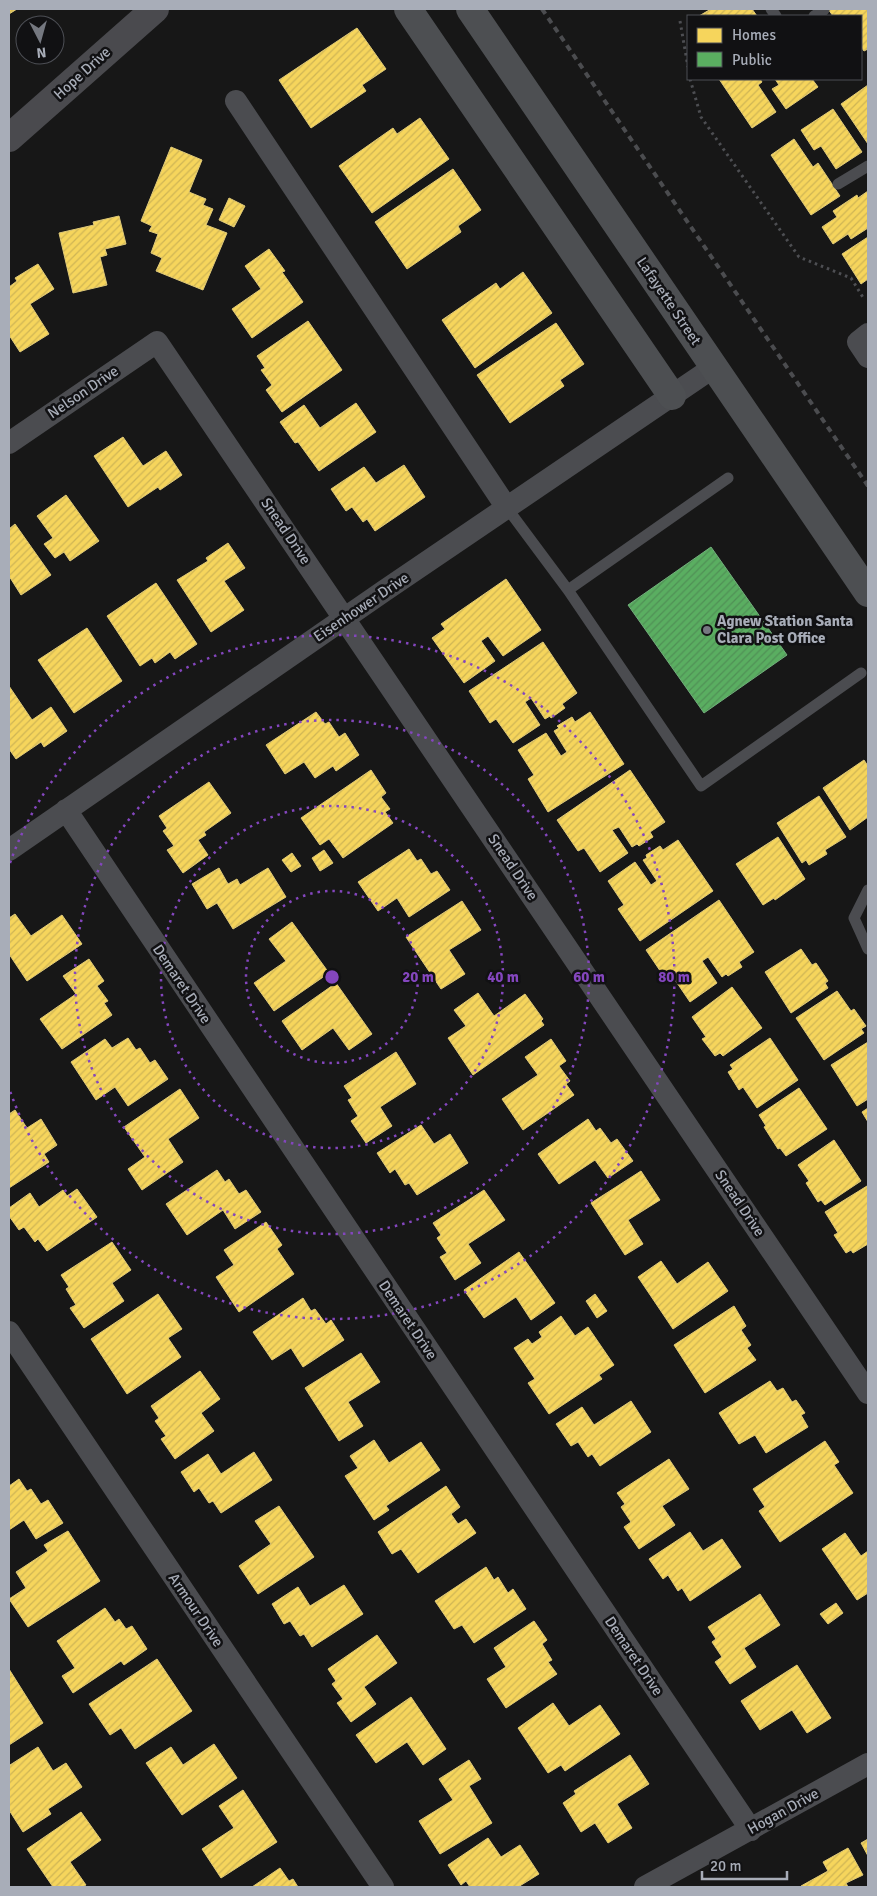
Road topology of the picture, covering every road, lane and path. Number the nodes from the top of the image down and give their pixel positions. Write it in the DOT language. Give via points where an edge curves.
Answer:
graph roads {
  1 [pos="155,9"];
  2 [pos="408,9"];
  3 [pos="470,9"];
  4 [pos="680,21"];
  5 [pos="687,61"];
  6 [pos="690,80"];
  7 [pos="236,101"];
  8 [pos="9,138"];
  9 [pos="868,166"];
  10 [pos="838,184"];
  11 [pos="864,299"];
  12 [pos="157,342"];
  13 [pos="714,367"];
  14 [pos="672,396"];
  15 [pos="9,443"];
  16 [pos="728,478"];
  17 [pos="507,508"];
  18 [pos="568,590"];
  19 [pos="868,593"];
  20 [pos="345,618"];
  21 [pos="861,673"];
  22 [pos="66,810"];
  23 [pos="9,850"];
  24 [pos="868,890"];
  25 [pos="868,949"];
  26 [pos="9,1332"];
  27 [pos="868,1393"];
  28 [pos="868,1764"];
  29 [pos="751,1830"];
  30 [pos="383,1887"];
  31 [pos="645,1887"];
  1 -- 8 [label="street, Hope Drive"];
  2 -- 14 [label="main road"];
  3 -- 13 [label="main road, Lafayette Street"];
  4 -- 5 [label="path"];
  6 -- 11 [label="path" via="701,117 799,257 851,278"];
  7 -- 17 [label="street"];
  9 -- 10 [label="lane"];
  12 -- 15 [label="street, Nelson Drive"];
  12 -- 20 [label="street, Snead Drive"];
  13 -- 14 [label="street, Eisenhower Drive"];
  13 -- 19 [label="main road, Lafayette Street"];
  14 -- 17 [label="street, Eisenhower Drive"];
  16 -- 18 [label="lane"];
  17 -- 18 [label="lane"];
  17 -- 20 [label="street, Eisenhower Drive"];
  18 -- 21 [label="lane" via="701,786"];
  20 -- 22 [label="street, Eisenhower Drive"];
  20 -- 27 [label="street, Snead Drive"];
  22 -- 23 [label="street, Eisenhower Drive"];
  22 -- 29 [label="street, Demaret Drive"];
  24 -- 25 [label="lane" via="854,918"];
  26 -- 30 [label="street, Armour Drive"];
  28 -- 29 [label="street, Hogan Drive"];
  29 -- 31 [label="street, Hogan Drive"];
}
